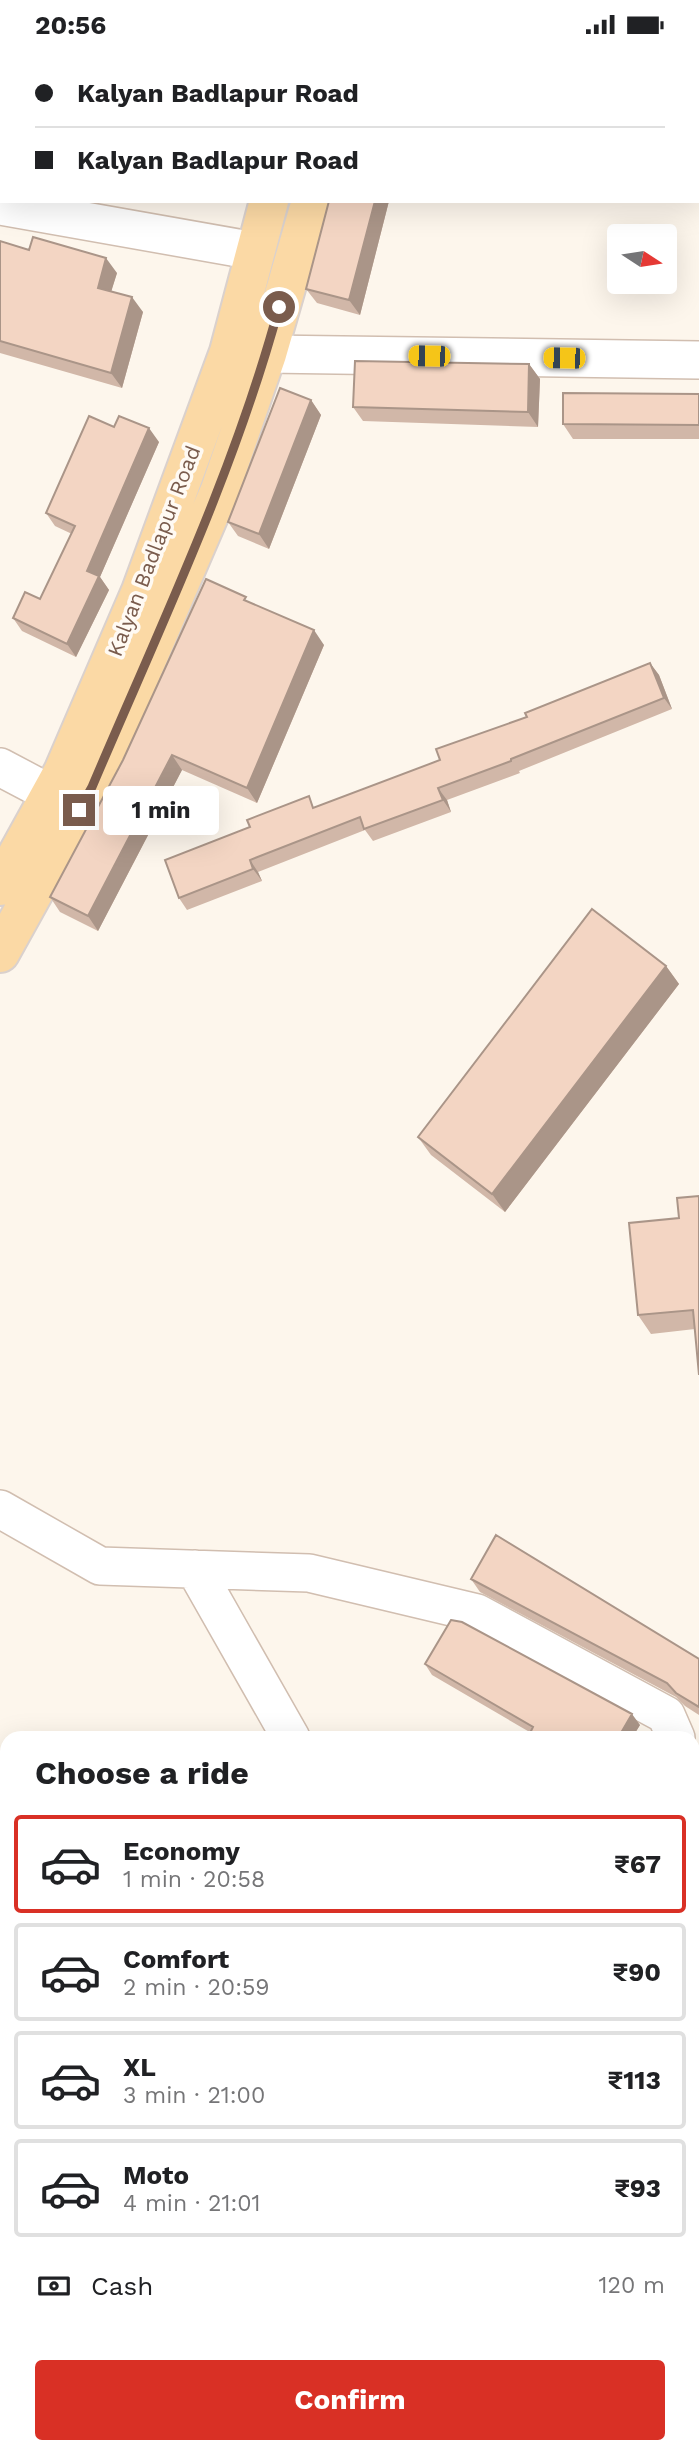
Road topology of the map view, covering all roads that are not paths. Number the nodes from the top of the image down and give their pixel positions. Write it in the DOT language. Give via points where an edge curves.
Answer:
graph roads {
  1 [pos="268,203"];
  2 [pos="310,203"];
  3 [pos="0,206"];
  4 [pos="255,251"];
  5 [pos="267,354"];
  6 [pos="699,360"];
  7 [pos="0,767"];
  8 [pos="51,794"];
  9 [pos="0,885"];
  10 [pos="0,953"];
  11 [pos="0,1509"];
  12 [pos="195,1569"];
  13 [pos="288,1731"];
  14 [pos="673,1731"];
  1 -- 4 [label="main road, Kalyan Badlapur Road"];
  2 -- 5 [label="main road, Kalyan Badlapur Road"];
  3 -- 4 [label="street"];
  4 -- 8 [label="main road, Kalyan Badlapur Road" via="229,352 141,591"];
  5 -- 6 [label="street"];
  5 -- 10 [label="main road, Kalyan Badlapur Road" via="219,490 92,787"];
  7 -- 8 [label="street"];
  8 -- 9 [label="main road, Kalyan Badlapur Road"];
  11 -- 12 [label="street" via="100,1566"];
  12 -- 13 [label="street"];
  12 -- 14 [label="street" via="309,1573 477,1613 666,1715"];
}
